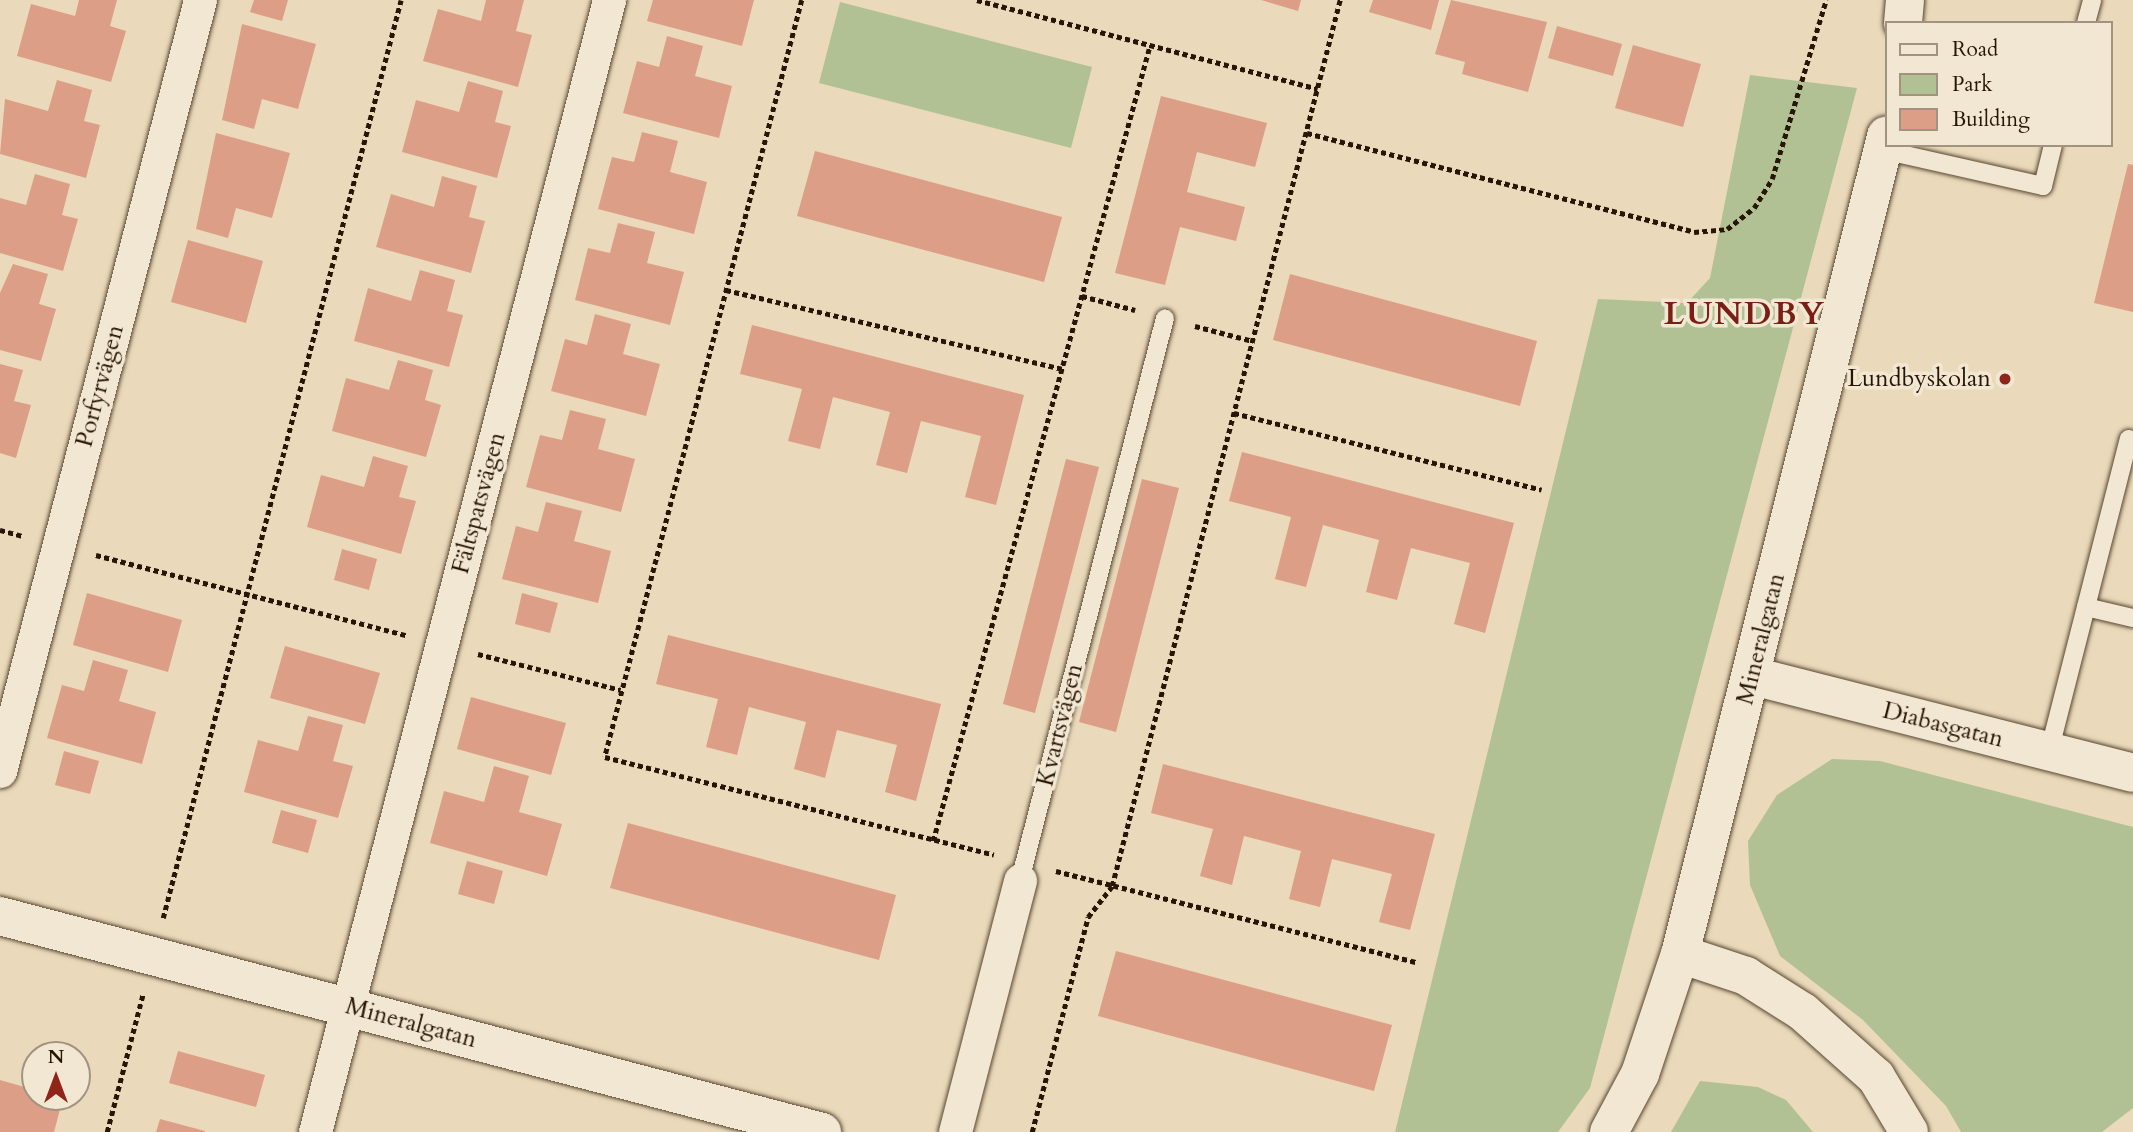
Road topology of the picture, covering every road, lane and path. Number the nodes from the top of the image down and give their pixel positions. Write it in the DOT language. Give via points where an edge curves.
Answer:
graph roads {
  1 [pos="200,0"];
  2 [pos="401,0"];
  3 [pos="610,0"];
  4 [pos="802,0"];
  5 [pos="977,0"];
  6 [pos="1340,0"];
  7 [pos="1826,0"];
  8 [pos="1905,0"];
  9 [pos="2092,0"];
  10 [pos="1903,21"];
  11 [pos="2087,21"];
  12 [pos="1150,45"];
  13 [pos="1318,89"];
  14 [pos="1307,133"];
  15 [pos="1884,147"];
  16 [pos="1900,147"];
  17 [pos="2053,147"];
  18 [pos="726,290"];
  19 [pos="1165,318"];
  20 [pos="1062,369"];
  21 [pos="1234,414"];
  22 [pos="2129,439"];
  23 [pos="1542,490"];
  24 [pos="0,530"];
  25 [pos="59,545"];
  26 [pos="247,593"];
  27 [pos="2086,607"];
  28 [pos="2133,618"];
  29 [pos="442,645"];
  30 [pos="1752,676"];
  31 [pos="621,690"];
  32 [pos="2049,752"];
  33 [pos="0,771"];
  34 [pos="2133,773"];
  35 [pos="933,841"];
  36 [pos="1022,871"];
  37 [pos="1112,886"];
  38 [pos="0,916"];
  39 [pos="1679,954"];
  40 [pos="153,957"];
  41 [pos="1416,962"];
  42 [pos="348,1007"];
  43 [pos="107,1132"];
  44 [pos="315,1132"];
  45 [pos="822,1132"];
  46 [pos="955,1132"];
  47 [pos="1032,1132"];
  48 [pos="1609,1132"];
  49 [pos="1909,1132"];
  1 -- 25 [label="street, Porfyrvägen"];
  2 -- 26 [label="path"];
  3 -- 29 [label="street, Fältspatsvägen"];
  4 -- 18 [label="path"];
  5 -- 12 [label="path"];
  6 -- 13 [label="path"];
  7 -- 14 [label="path" via="1772,179 1754,208 1727,229 1694,232"];
  8 -- 10 [label="street"];
  9 -- 11 [label="lane"];
  12 -- 13 [label="path"];
  12 -- 20 [label="path"];
  13 -- 14 [label="path"];
  14 -- 21 [label="path"];
  15 -- 30 [label="street, Mineralgatan"];
  16 -- 17 [label="lane" via="2043,186"];
  18 -- 20 [label="path"];
  18 -- 31 [label="path"];
  19 -- 36 [label="lane, Kvartsvägen"];
  20 -- 35 [label="path"];
  21 -- 23 [label="path"];
  21 -- 37 [label="path"];
  22 -- 27 [label="lane"];
  24 -- 25 [label="path"];
  25 -- 26 [label="path"];
  25 -- 33 [label="street, Porfyrvägen"];
  26 -- 29 [label="path"];
  26 -- 40 [label="path"];
  27 -- 28 [label="lane"];
  27 -- 32 [label="lane"];
  29 -- 31 [label="path"];
  29 -- 42 [label="street, Fältspatsvägen"];
  30 -- 32 [label="street, Diabasgatan"];
  30 -- 39 [label="street, Mineralgatan"];
  31 -- 35 [label="path" via="606,757"];
  32 -- 34 [label="street, Diabasgatan"];
  35 -- 36 [label="path"];
  36 -- 37 [label="path"];
  36 -- 46 [label="street, Kvartsvägen"];
  37 -- 41 [label="path"];
  37 -- 47 [label="path" via="1088,917"];
  38 -- 40 [label="street, Mineralgatan"];
  39 -- 48 [label="street, Mineralgatan" via="1640,1074"];
  39 -- 49 [label="street" via="1746,976 1803,1012 1876,1077"];
  40 -- 42 [label="street, Mineralgatan"];
  40 -- 43 [label="path"];
  42 -- 44 [label="street, Fältspatsvägen"];
  42 -- 45 [label="street, Mineralgatan"];
}
